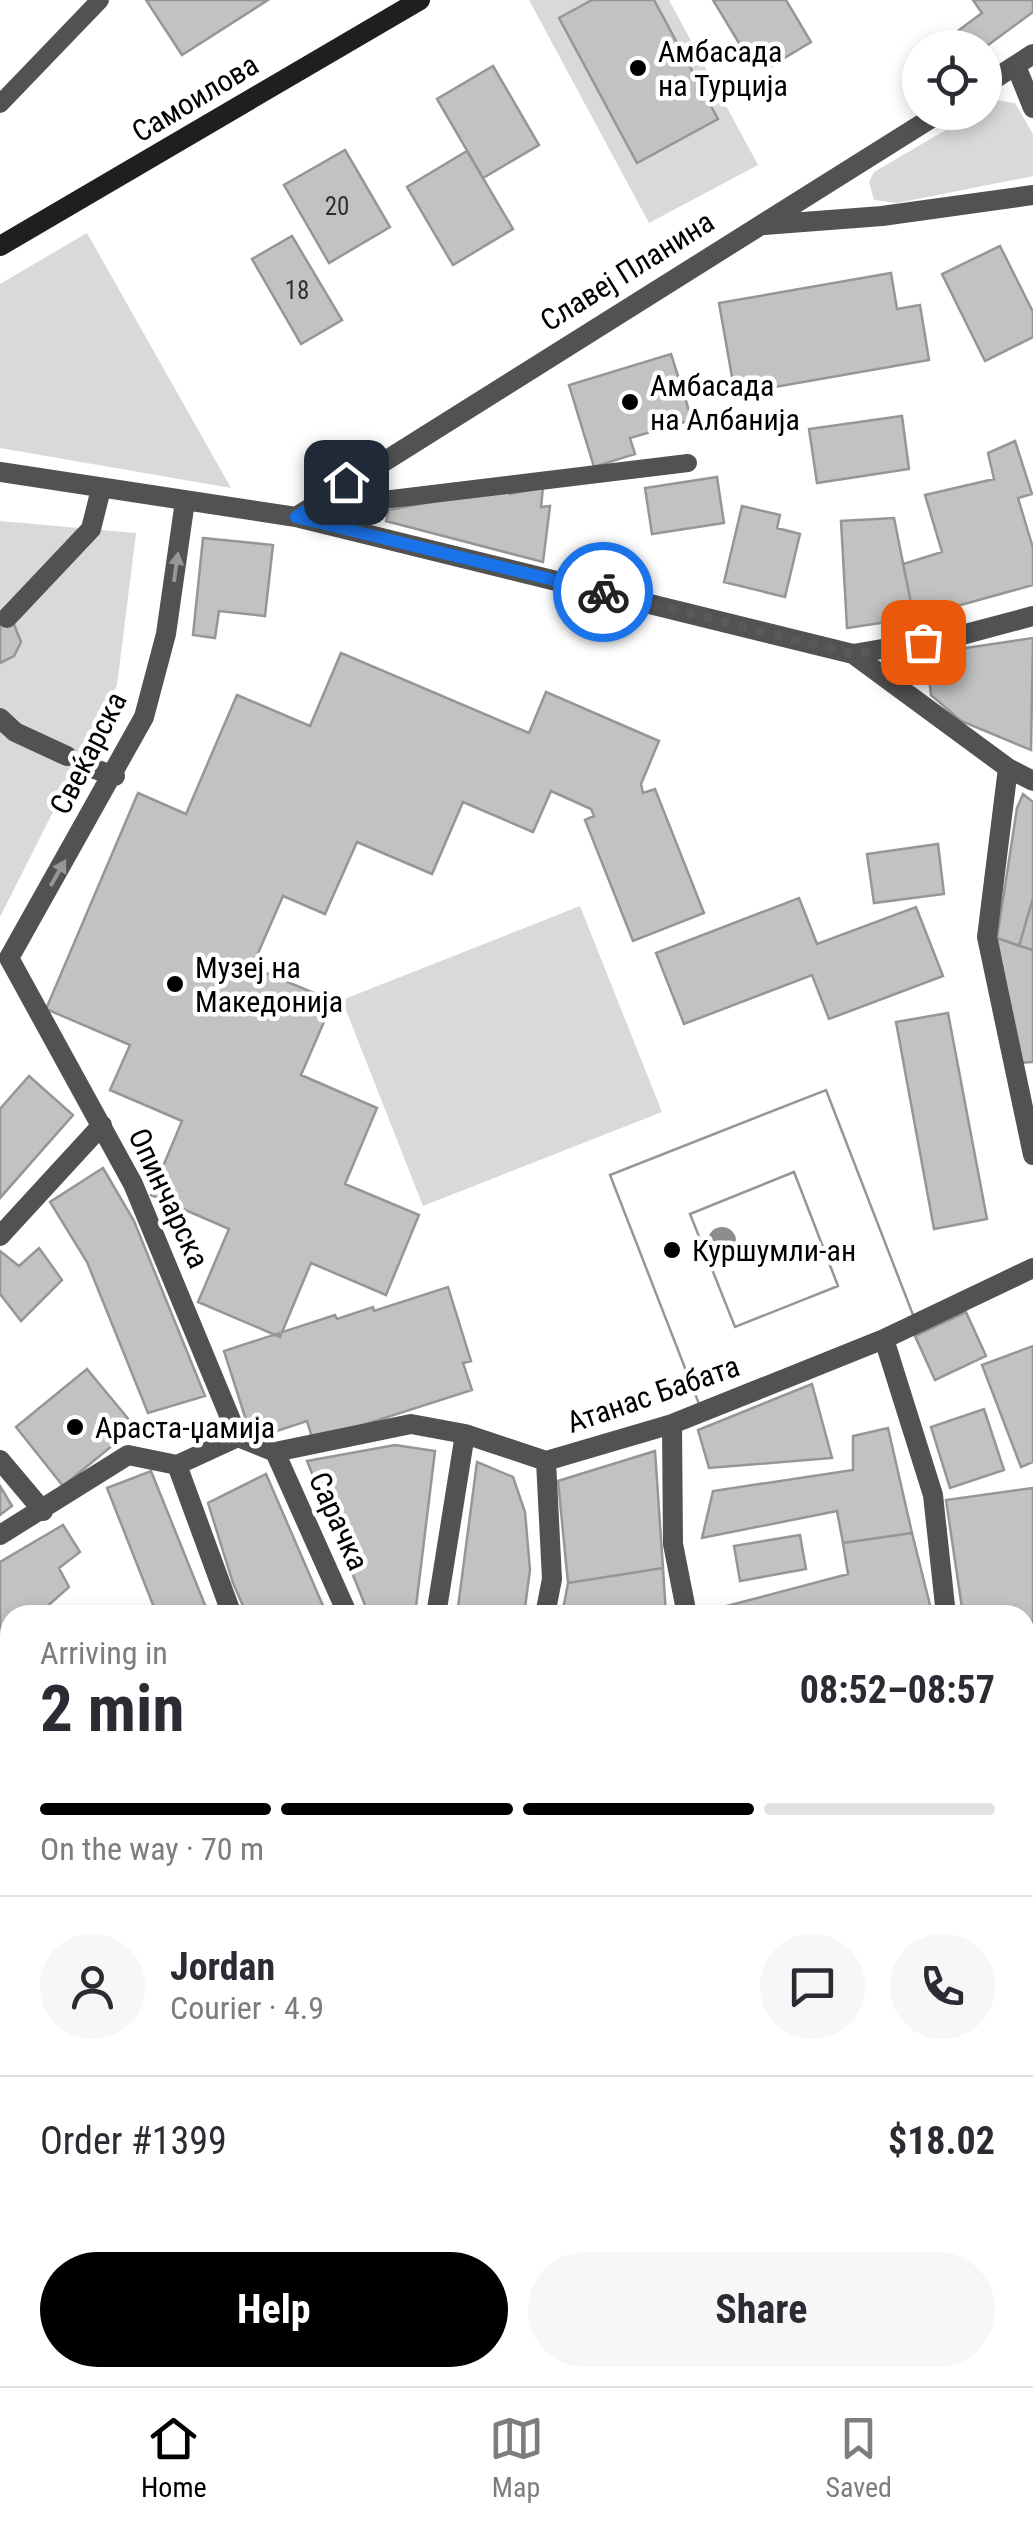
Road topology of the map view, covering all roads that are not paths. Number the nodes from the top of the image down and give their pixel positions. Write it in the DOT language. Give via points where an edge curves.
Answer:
graph roads {
  1 [pos="100,0"];
  2 [pos="420,0"];
  3 [pos="1024,60"];
  4 [pos="1002,75"];
  5 [pos="0,104"];
  6 [pos="1033,108"];
  7 [pos="912,130"];
  8 [pos="1033,195"];
  9 [pos="757,226"];
  10 [pos="0,246"];
  11 [pos="688,464"];
  12 [pos="0,472"];
  13 [pos="101,488"];
  14 [pos="185,500"];
  15 [pos="314,502"];
  16 [pos="296,517"];
  17 [pos="1033,616"];
  18 [pos="7,618"];
  19 [pos="853,654"];
  20 [pos="0,718"];
  21 [pos="67,756"];
  22 [pos="89,767"];
  23 [pos="1008,768"];
  24 [pos="115,776"];
  25 [pos="1033,781"];
  26 [pos="9,958"];
  27 [pos="102,1126"];
  28 [pos="1033,1156"];
  29 [pos="0,1236"];
  30 [pos="1033,1268"];
  31 [pos="884,1339"];
  32 [pos="672,1424"];
  33 [pos="464,1434"];
  34 [pos="238,1438"];
  35 [pos="275,1452"];
  36 [pos="0,1460"];
  37 [pos="546,1462"];
  38 [pos="177,1466"];
  39 [pos="43,1511"];
  40 [pos="0,1534"];
  41 [pos="228,1605"];
  42 [pos="344,1605"];
  43 [pos="438,1605"];
  44 [pos="547,1605"];
  45 [pos="686,1605"];
  46 [pos="945,1605"];
  1 -- 5 [label="lane"];
  2 -- 10 [label="street, Самоилова"];
  3 -- 4 [label="street"];
  3 -- 6 [label="street"];
  7 -- 9 [label="street"];
  8 -- 9 [label="street, Славеј Планина"];
  9 -- 15 [label="street, Славеј Планина"];
  11 -- 15 [label="lane" via="367,502"];
  12 -- 13 [label="street"];
  13 -- 14 [label="street"];
  13 -- 18 [label="street" via="92,529"];
  14 -- 16 [label="street"];
  24 -- 14 [label="street, Свеќарска, one-way" via="159,669"];
  15 -- 16 [label="street, Славеј Планина"];
  16 -- 19 [label="street"];
  17 -- 19 [label="street"];
  19 -- 23 [label="street"];
  20 -- 21 [label="street"];
  22 -- 24 [label="street"];
  23 -- 25 [label="street"];
  23 -- 28 [label="street" via="986,937"];
  26 -- 24 [label="street, Свеќарска, one-way"];
  26 -- 27 [label="street, Опинчарска"];
  27 -- 29 [label="street"];
  27 -- 34 [label="street, Опинчарска" via="172,1272"];
  30 -- 31 [label="street, Атанас Бабата"];
  31 -- 32 [label="street, Атанас Бабата"];
  31 -- 46 [label="street" via="933,1494"];
  32 -- 37 [label="street, Атанас Бабата"];
  32 -- 45 [label="street" via="673,1544"];
  33 -- 35 [label="street, Атанас Бабата" via="412,1424"];
  33 -- 37 [label="street, Атанас Бабата"];
  33 -- 43 [label="street"];
  34 -- 35 [label="street"];
  34 -- 38 [label="street"];
  35 -- 42 [label="street, Сарачка"];
  36 -- 39 [label="street"];
  37 -- 44 [label="street" via="552,1579"];
  38 -- 39 [label="street" via="128,1455"];
  38 -- 41 [label="street"];
  39 -- 40 [label="street"];
}
